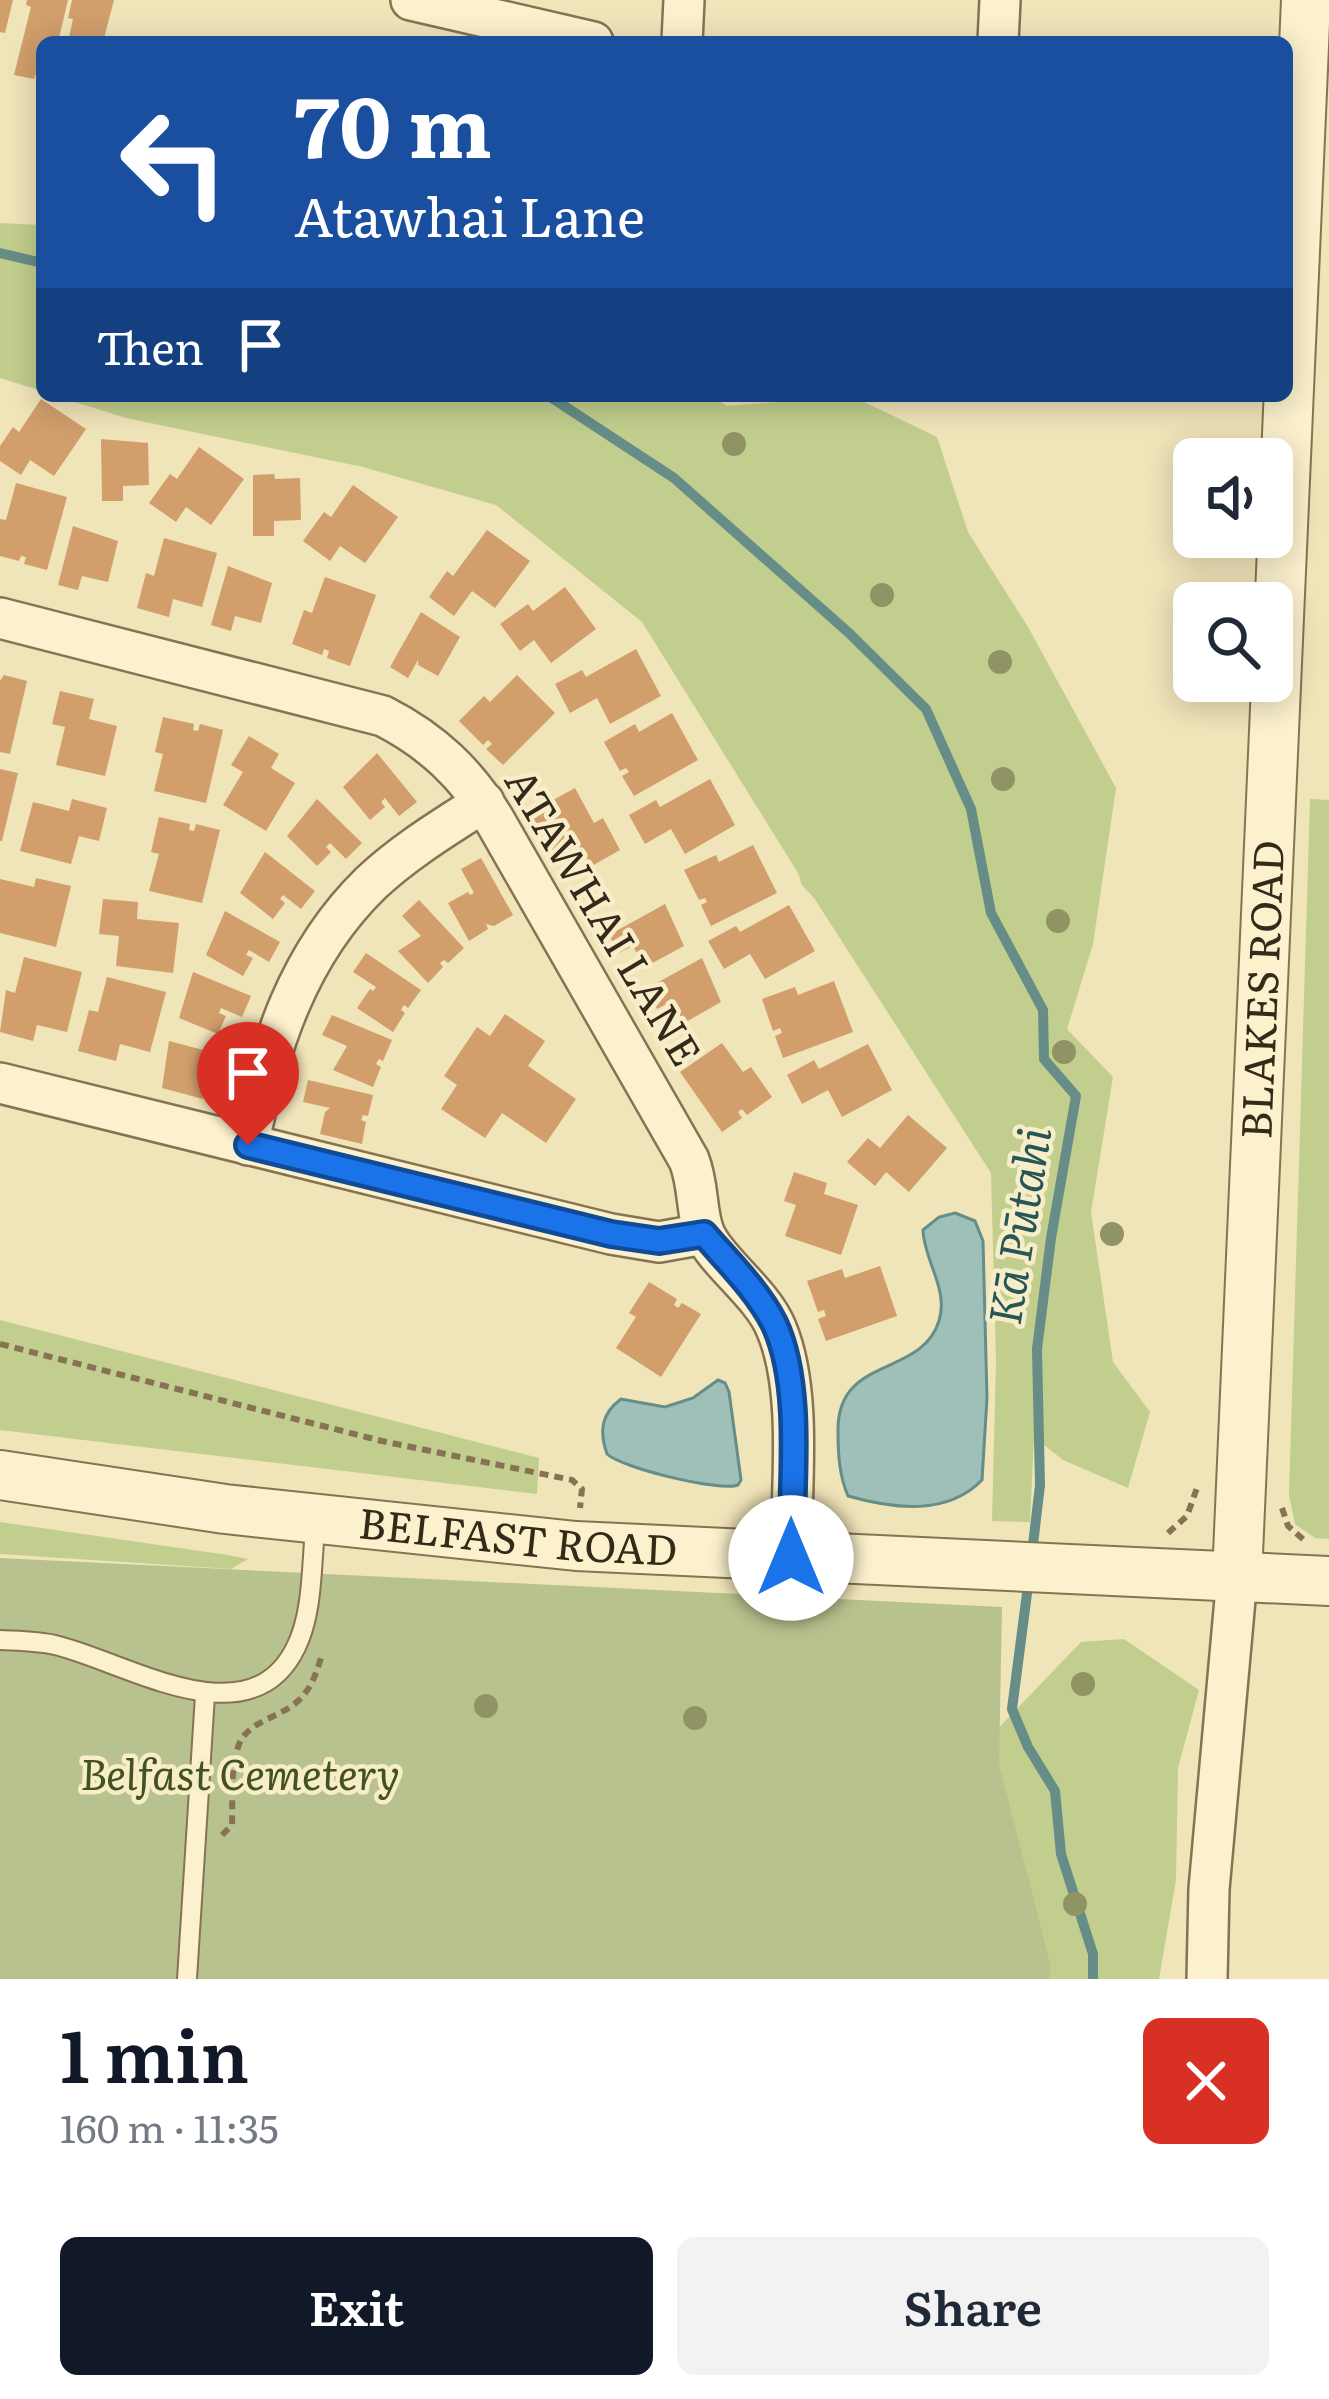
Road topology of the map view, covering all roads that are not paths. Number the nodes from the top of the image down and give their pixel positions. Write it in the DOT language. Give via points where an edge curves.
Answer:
graph roads {
  1 [pos="411,0"];
  2 [pos="684,0"];
  3 [pos="1000,0"];
  4 [pos="1306,0"];
  5 [pos="567,36"];
  6 [pos="682,36"];
  7 [pos="998,36"];
  8 [pos="1294,116"];
  9 [pos="1283,402"];
  10 [pos="0,618"];
  11 [pos="484,802"];
  12 [pos="0,1083"];
  13 [pos="248,1145"];
  14 [pos="704,1234"];
  15 [pos="0,1474"];
  16 [pos="316,1520"];
  17 [pos="791,1558"];
  18 [pos="1321,1562"];
  19 [pos="1237,1576"];
  20 [pos="0,1640"];
  21 [pos="205,1695"];
  22 [pos="187,1979"];
  23 [pos="1207,1979"];
  1 -- 5 [label="street"];
  2 -- 6 [label="street"];
  3 -- 7 [label="street"];
  4 -- 8 [label="street, BLAKES ROAD"];
  9 -- 19 [label="street, BLAKES ROAD"];
  10 -- 11 [label="street, ATAWHAI LANE" via="383,716 443,755"];
  11 -- 13 [label="street" via="409,851 335,922 276,1033"];
  11 -- 14 [label="street, ATAWHAI LANE" via="689,1160"];
  12 -- 13 [label="street"];
  13 -- 14 [label="street" via="611,1234 659,1241"];
  14 -- 17 [label="street" via="765,1307 784,1352"];
  15 -- 16 [label="street, BELFAST ROAD"];
  16 -- 17 [label="street, BELFAST ROAD"];
  16 -- 21 [label="lane" via="295,1651 260,1684"];
  17 -- 19 [label="street, BELFAST ROAD"];
  18 -- 19 [label="street, BELFAST ROAD"];
  19 -- 23 [label="street, BLAKES ROAD"];
  20 -- 21 [label="lane" via="53,1645"];
  21 -- 22 [label="lane"];
}
